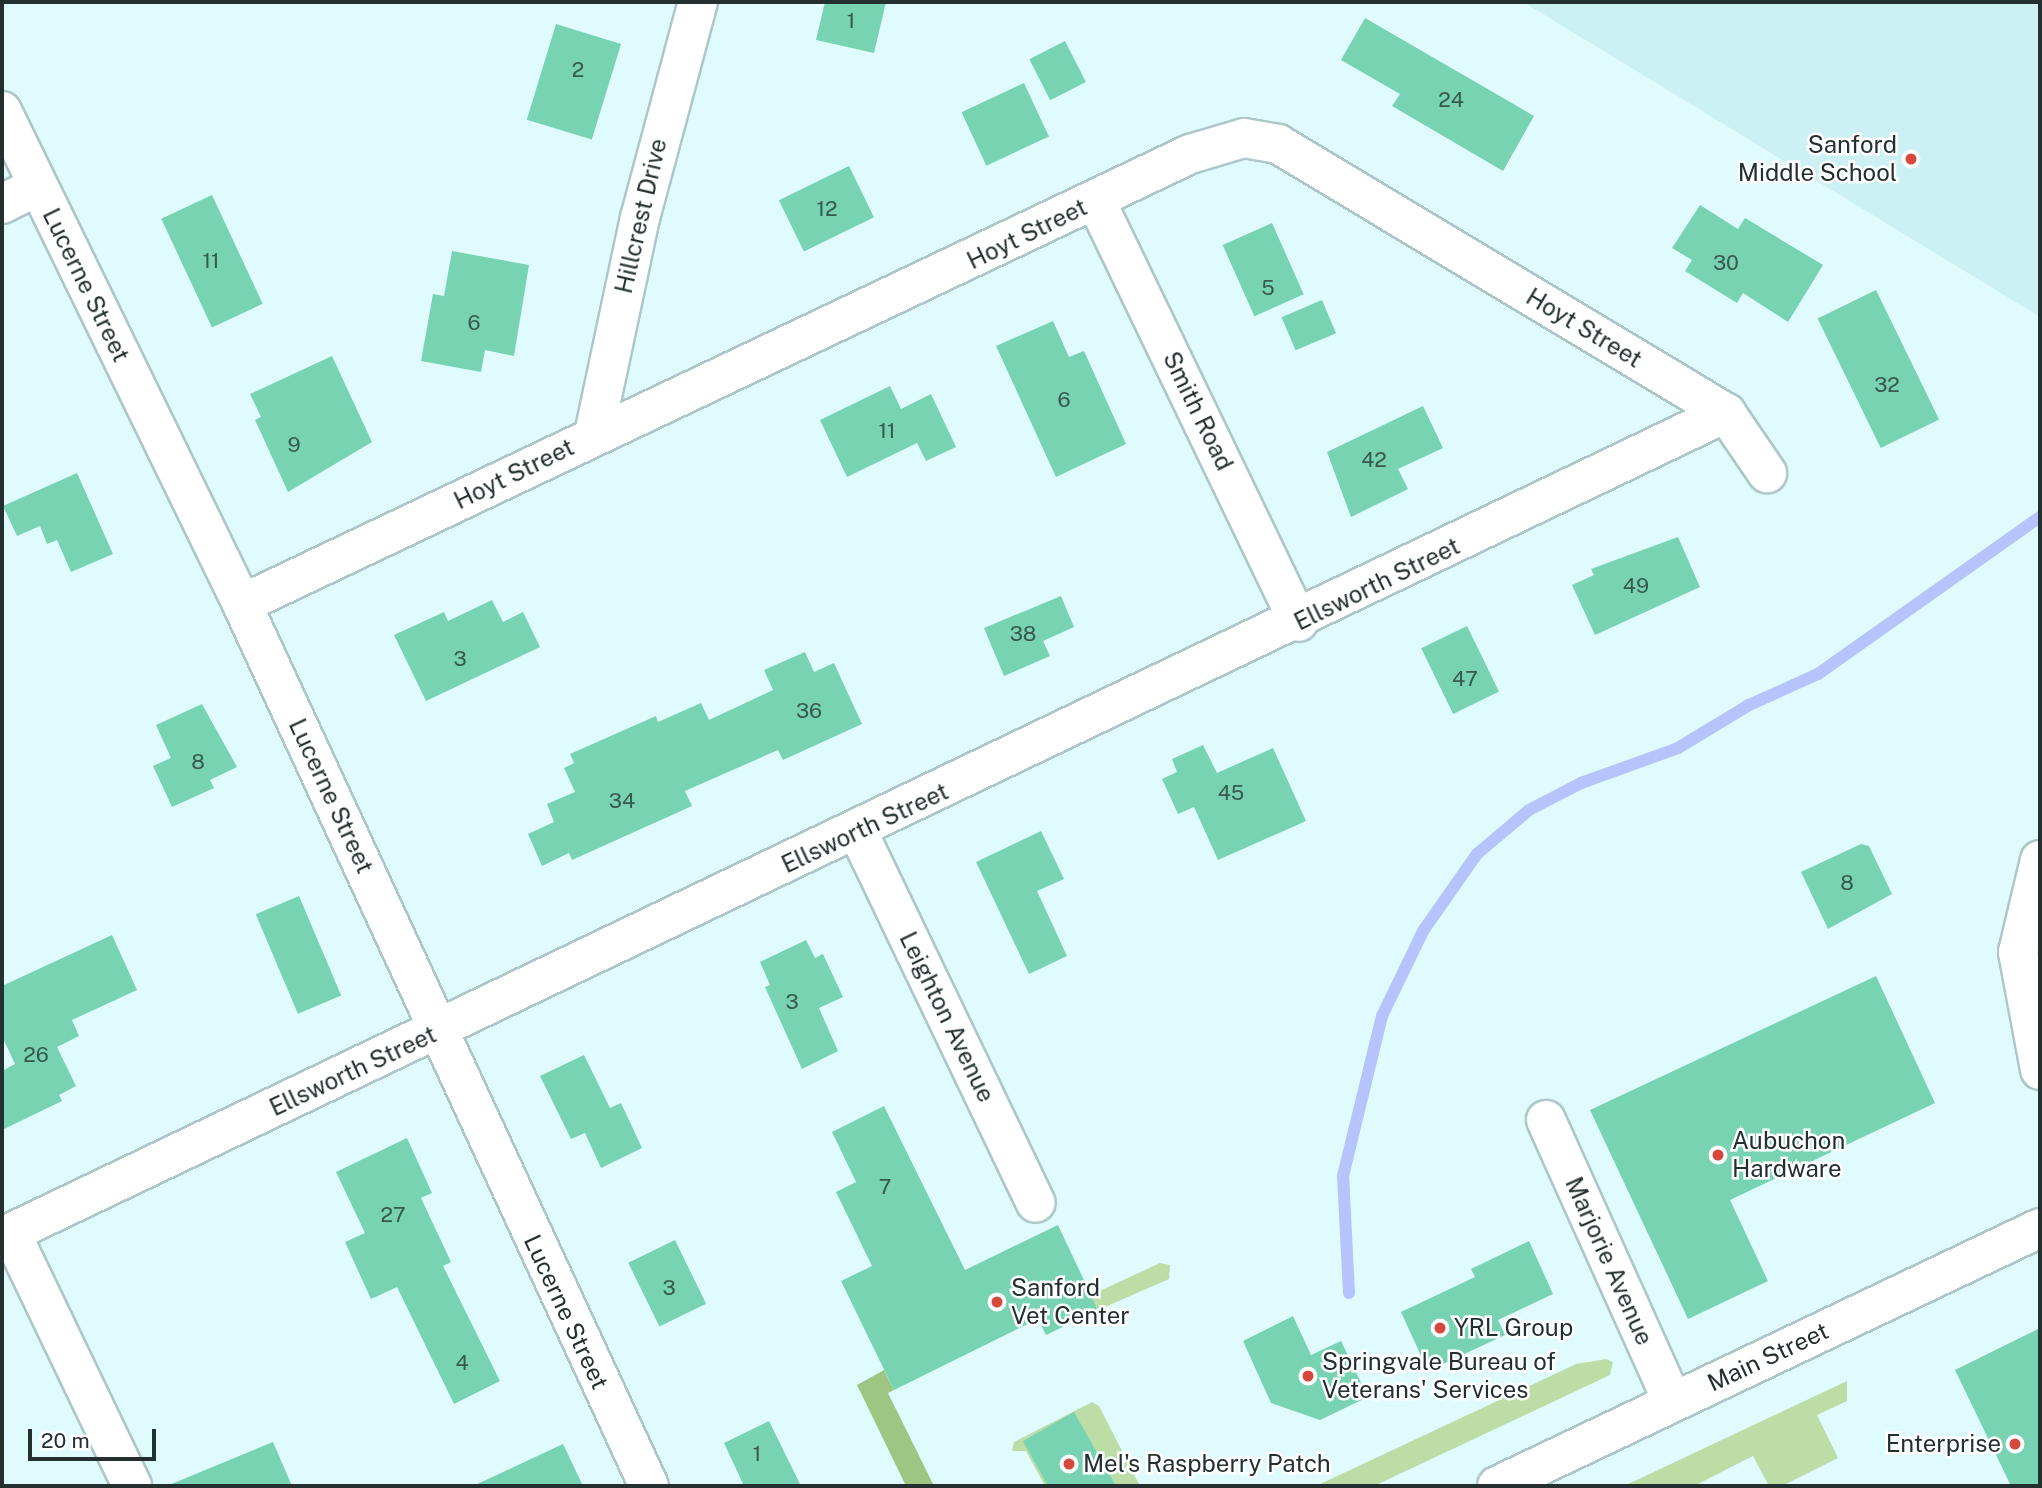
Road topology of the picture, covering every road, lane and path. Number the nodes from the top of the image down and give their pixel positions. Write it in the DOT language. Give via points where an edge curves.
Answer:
graph roads {
  1 [pos="698,2"];
  2 [pos="2,111"];
  3 [pos="38,186"];
  4 [pos="1096,201"];
  5 [pos="2,204"];
  6 [pos="1726,413"];
  7 [pos="594,433"];
  8 [pos="1767,473"];
  9 [pos="242,604"];
  10 [pos="1299,622"];
  11 [pos="858,832"];
  12 [pos="2040,860"];
  13 [pos="438,1031"];
  14 [pos="2040,1070"];
  15 [pos="1546,1120"];
  16 [pos="1036,1203"];
  17 [pos="2040,1228"];
  18 [pos="6,1235"];
  19 [pos="1673,1402"];
  20 [pos="132,1486"];
  21 [pos="649,1486"];
  22 [pos="1497,1486"];
  1 -- 7 [label="street, Hillcrest Drive" via="643,204"];
  2 -- 3 [label="street, Lucerne Street"];
  3 -- 5 [label="street"];
  3 -- 9 [label="street, Lucerne Street"];
  4 -- 6 [label="street, Hoyt Street" via="1229,140 1278,144"];
  4 -- 7 [label="street, Hoyt Street"];
  4 -- 10 [label="street, Smith Road"];
  6 -- 8 [label="street, Hoyt Street"];
  6 -- 10 [label="street, Ellsworth Street"];
  7 -- 9 [label="street, Hoyt Street"];
  9 -- 13 [label="street, Lucerne Street"];
  10 -- 11 [label="street, Ellsworth Street"];
  11 -- 13 [label="street, Ellsworth Street"];
  11 -- 16 [label="street, Leighton Avenue"];
  12 -- 14 [label="street" via="2018,952"];
  13 -- 18 [label="street, Ellsworth Street"];
  13 -- 21 [label="street, Lucerne Street"];
  15 -- 19 [label="street, Marjorie Avenue"];
  17 -- 19 [label="street, Main Street"];
  18 -- 20 [label="street"];
  19 -- 22 [label="street, Main Street"];
}
